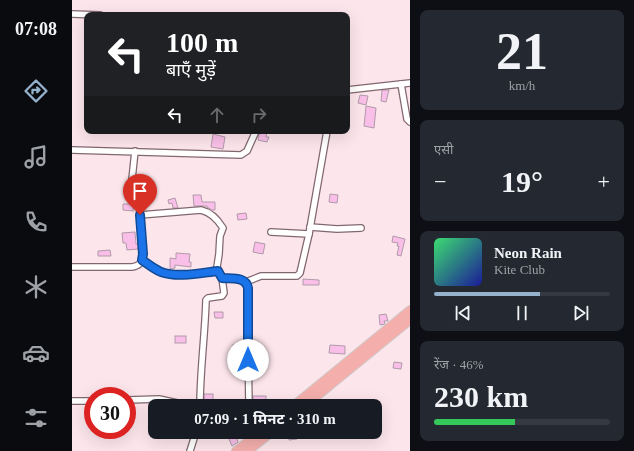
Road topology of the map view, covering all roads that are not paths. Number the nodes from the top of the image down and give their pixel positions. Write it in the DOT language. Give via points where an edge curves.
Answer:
graph roads {
  1 [pos="72,14"];
  2 [pos="84,14"];
  3 [pos="410,83"];
  4 [pos="402,84"];
  5 [pos="350,90"];
  6 [pos="410,122"];
  7 [pos="255,134"];
  8 [pos="326,134"];
  9 [pos="72,150"];
  10 [pos="135,151"];
  11 [pos="140,215"];
  12 [pos="310,227"];
  13 [pos="361,228"];
  14 [pos="271,232"];
  15 [pos="309,234"];
  16 [pos="142,260"];
  17 [pos="72,267"];
  18 [pos="218,271"];
  19 [pos="222,278"];
  20 [pos="246,282"];
  21 [pos="410,310"];
  22 [pos="410,320"];
  23 [pos="148,399"];
  24 [pos="200,399"];
  25 [pos="249,399"];
  26 [pos="302,399"];
  27 [pos="314,399"];
  28 [pos="136,400"];
  29 [pos="84,401"];
  30 [pos="72,402"];
  31 [pos="194,439"];
  32 [pos="249,439"];
  33 [pos="264,439"];
  34 [pos="190,451"];
  35 [pos="236,451"];
  36 [pos="250,451"];
  1 -- 2 [label="street"];
  3 -- 4 [label="street"];
  4 -- 5 [label="street"];
  4 -- 6 [label="street" via="407,119"];
  7 -- 10 [label="street" via="247,151 241,155"];
  8 -- 12 [label="street"];
  9 -- 10 [label="street"];
  10 -- 11 [label="street" via="132,179 139,200"];
  11 -- 16 [label="street"];
  11 -- 18 [label="street" via="207,211 223,228 220,236"];
  12 -- 13 [label="street"];
  12 -- 15 [label="street"];
  14 -- 15 [label="street"];
  15 -- 20 [label="street" via="300,273 297,276 259,276"];
  16 -- 17 [label="street" via="132,267"];
  16 -- 18 [label="street" via="169,274"];
  18 -- 19 [label="street"];
  19 -- 20 [label="street"];
  19 -- 24 [label="street" via="223,294 207,298 206,301"];
  20 -- 25 [label="street"];
  21 -- 26 [label="highway"];
  22 -- 27 [label="highway"];
  23 -- 28 [label="street"];
  29 -- 30 [label="street"];
  31 -- 34 [label="street"];
  32 -- 35 [label="highway"];
  33 -- 36 [label="highway"];
}
